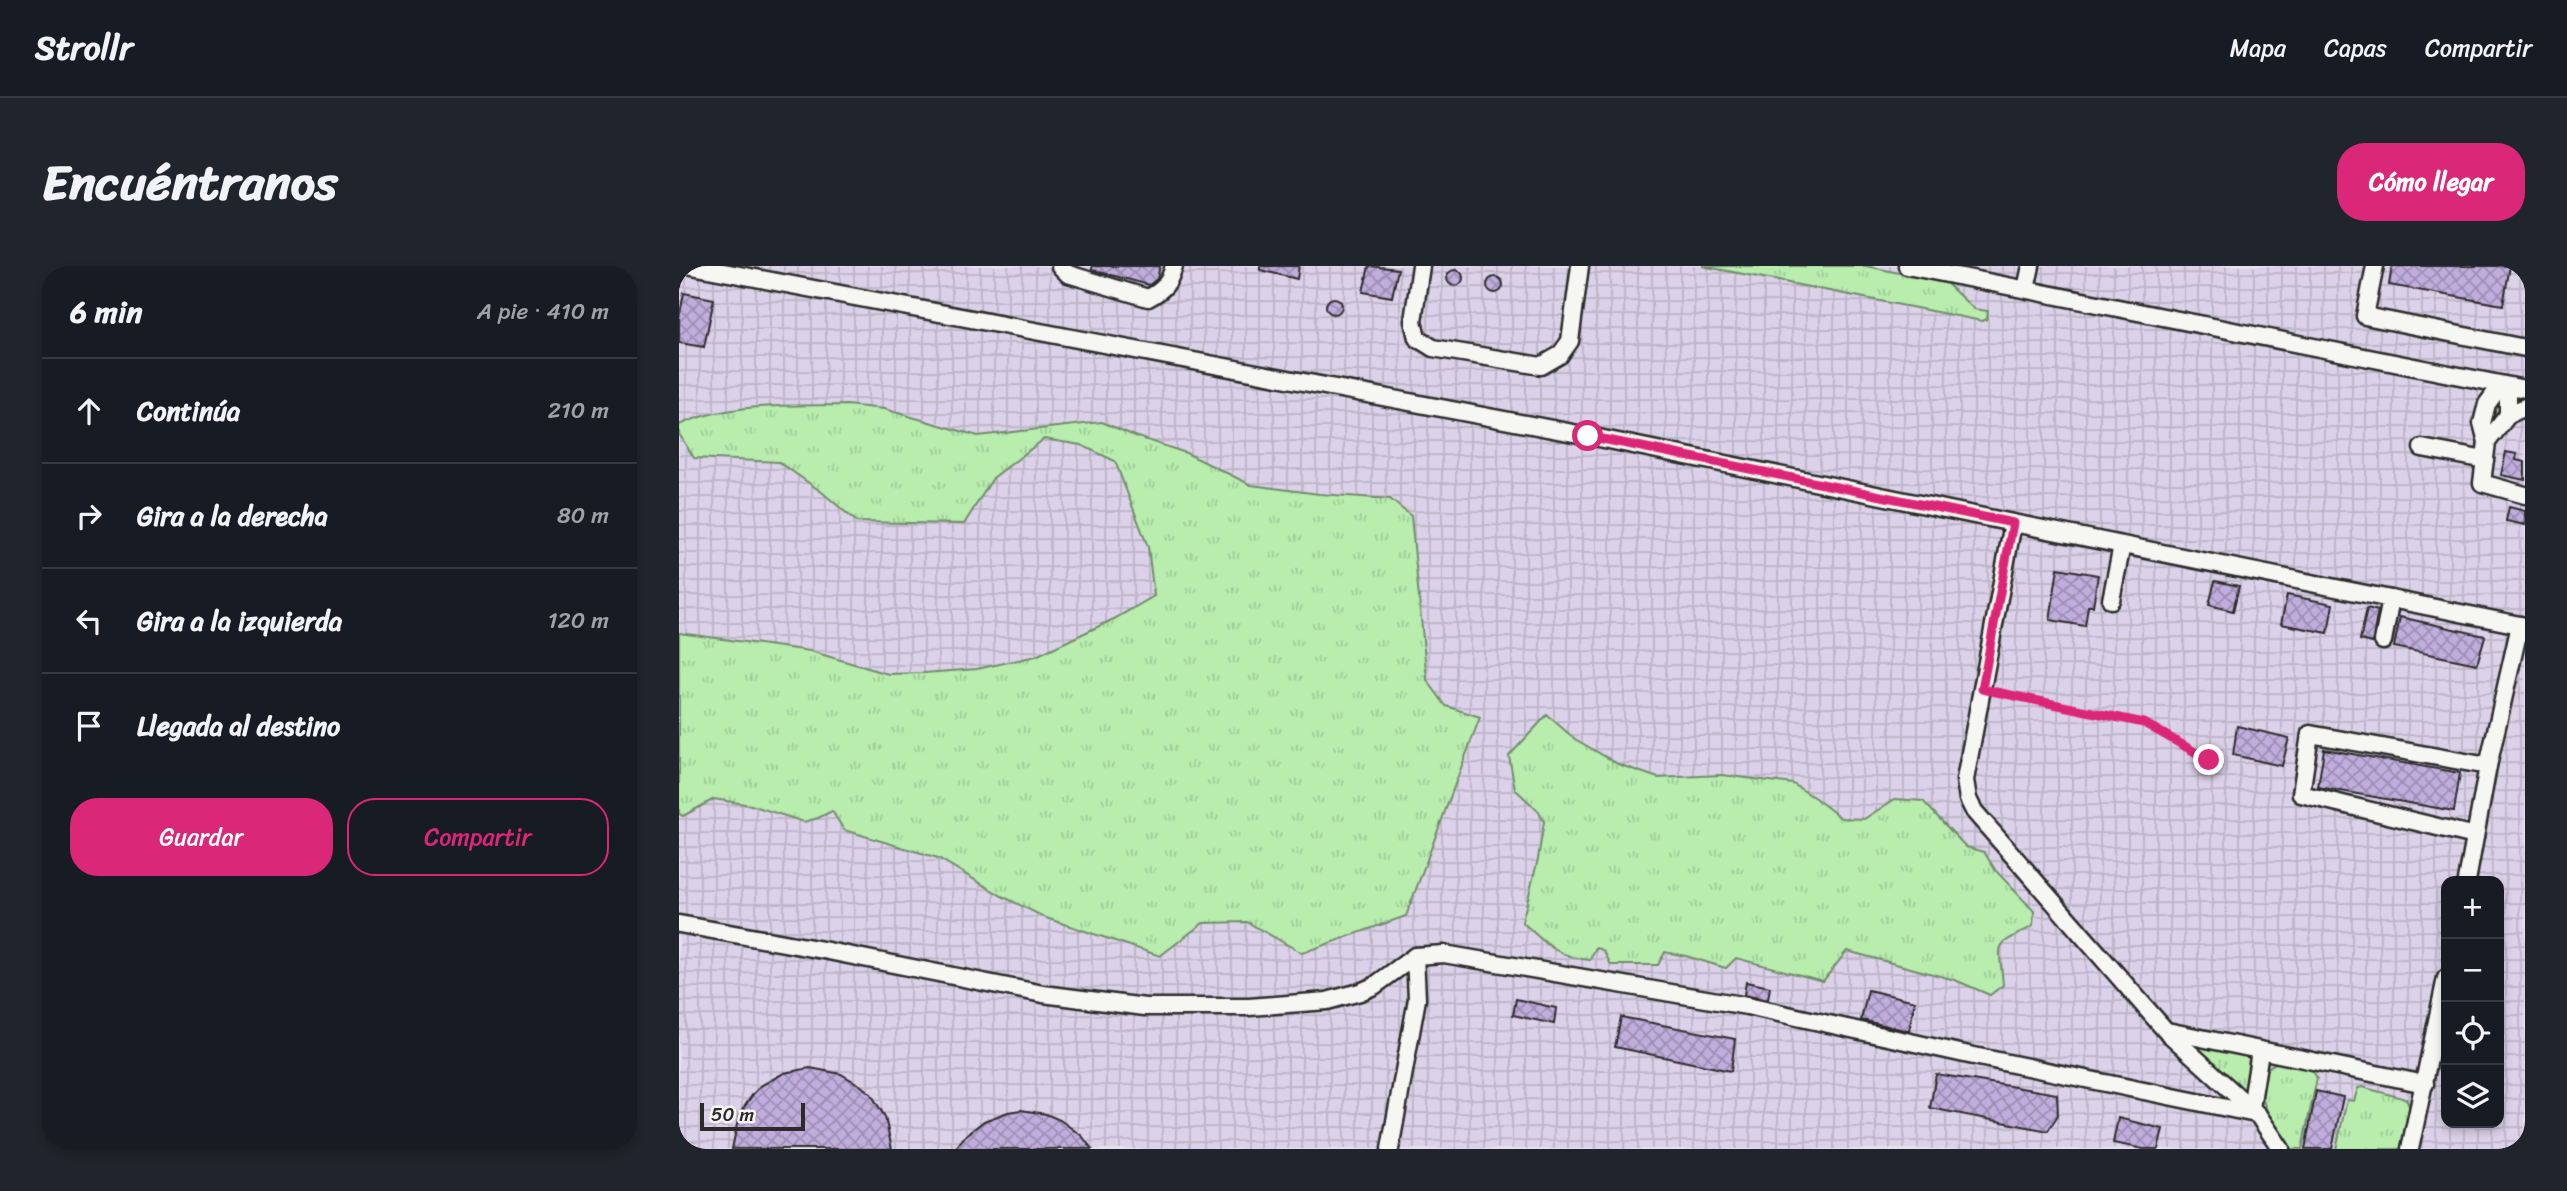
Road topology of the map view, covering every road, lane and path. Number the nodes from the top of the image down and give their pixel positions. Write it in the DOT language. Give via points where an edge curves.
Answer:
graph roads {
  1 [pos="692,266"];
  2 [pos="1059,266"];
  3 [pos="1174,266"];
  4 [pos="1421,266"];
  5 [pos="1580,266"];
  6 [pos="1907,266"];
  7 [pos="2031,266"];
  8 [pos="2375,266"];
  9 [pos="2026,289"];
  10 [pos="2525,348"];
  11 [pos="2465,378"];
  12 [pos="2504,385"];
  13 [pos="2525,389"];
  14 [pos="2525,407"];
  15 [pos="2485,412"];
  16 [pos="2508,415"];
  17 [pos="2487,442"];
  18 [pos="2421,448"];
  19 [pos="2485,460"];
  20 [pos="2525,495"];
  21 [pos="2013,523"];
  22 [pos="2122,545"];
  23 [pos="2391,599"];
  24 [pos="2111,600"];
  25 [pos="2523,625"];
  26 [pos="2383,641"];
  27 [pos="1982,689"];
  28 [pos="2209,760"];
  29 [pos="2488,766"];
  30 [pos="2475,836"];
  31 [pos="2468,876"];
  32 [pos="679,924"];
  33 [pos="1415,956"];
  34 [pos="2441,1002"];
  35 [pos="2166,1031"];
  36 [pos="2260,1051"];
  37 [pos="2425,1084"];
  38 [pos="2255,1112"];
  39 [pos="1391,1149"];
  40 [pos="2281,1149"];
  41 [pos="2410,1149"];
  1 -- 21 [label="street" via="1575,433"];
  2 -- 3 [label="street" via="1068,274 1148,298 1168,284"];
  4 -- 5 [label="street" via="1413,321 1417,338 1433,348 1541,366 1560,355 1570,341"];
  6 -- 9 [label="street"];
  7 -- 9 [label="street"];
  8 -- 10 [label="street" via="2365,316"];
  9 -- 11 [label="street"];
  11 -- 12 [label="street"];
  11 -- 15 [label="street"];
  12 -- 13 [label="street"];
  12 -- 15 [label="street"];
  12 -- 16 [label="street"];
  14 -- 16 [label="street"];
  15 -- 17 [label="street" via="2482,424"];
  16 -- 17 [label="street"];
  17 -- 19 [label="street"];
  18 -- 19 [label="street"];
  19 -- 20 [label="street" via="2482,483"];
  21 -- 22 [label="street"];
  21 -- 27 [label="street"];
  22 -- 23 [label="street"];
  22 -- 24 [label="street"];
  23 -- 25 [label="street"];
  23 -- 26 [label="street"];
  25 -- 29 [label="street"];
  27 -- 28 [label="path" via="2144,723"];
  27 -- 35 [label="street" via="1965,779 1974,811"];
  29 -- 30 [label="street"];
  29 -- 30 [label="street" via="2310,734 2301,794"];
  30 -- 31 [label="street"];
  32 -- 33 [label="street" via="1043,994 1145,1007 1327,1001 1374,986"];
  33 -- 38 [label="street" via="1444,954 1747,1006"];
  33 -- 39 [label="street" via="1417,999"];
  34 -- 37 [label="street"];
  35 -- 36 [label="street"];
  35 -- 38 [label="street"];
  36 -- 37 [label="street"];
  36 -- 38 [label="street"];
  37 -- 41 [label="street"];
  38 -- 40 [label="street"];
}
